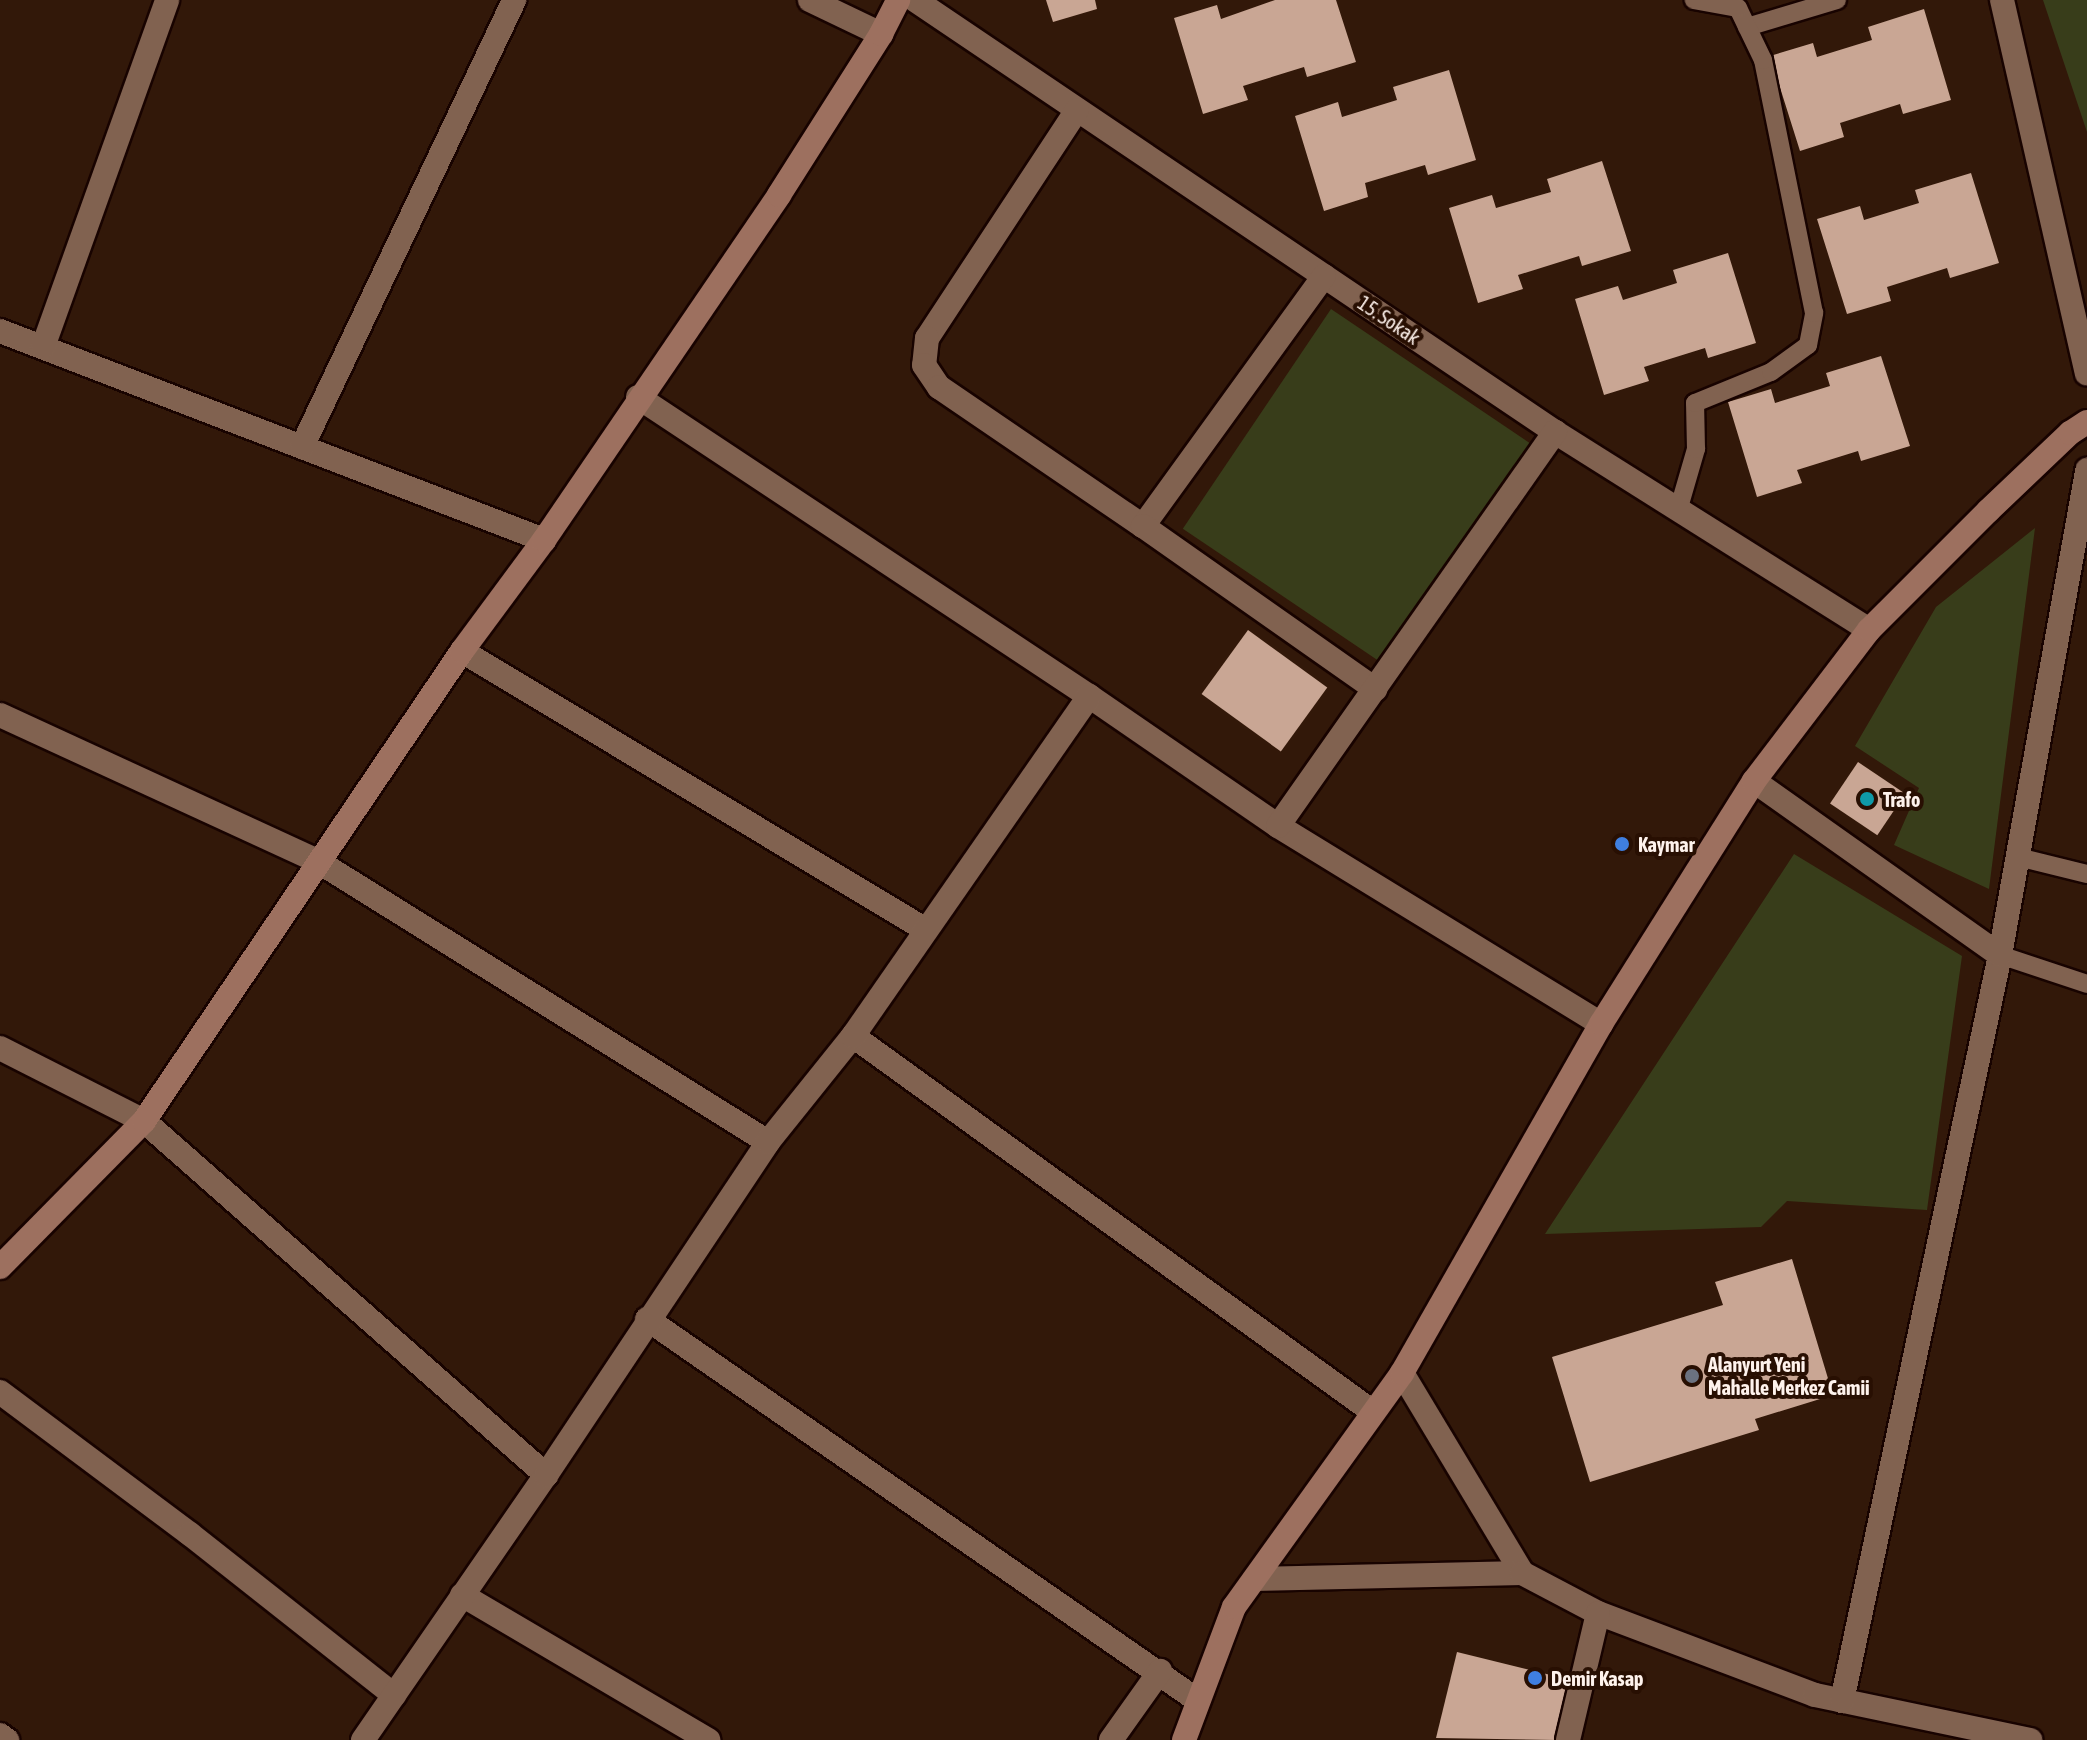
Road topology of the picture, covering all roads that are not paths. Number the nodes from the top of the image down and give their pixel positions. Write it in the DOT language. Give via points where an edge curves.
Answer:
graph roads {
  1 [pos="167,0"];
  2 [pos="514,0"];
  3 [pos="810,0"];
  4 [pos="898,0"];
  5 [pos="915,0"];
  6 [pos="1694,0"];
  7 [pos="1837,0"];
  8 [pos="2002,0"];
  9 [pos="1747,27"];
  10 [pos="881,34"];
  11 [pos="1077,110"];
  12 [pos="1324,276"];
  13 [pos="0,331"];
  14 [pos="43,347"];
  15 [pos="2087,373"];
  16 [pos="638,397"];
  17 [pos="2087,422"];
  18 [pos="1555,432"];
  19 [pos="302,447"];
  20 [pos="2087,470"];
  21 [pos="1678,511"];
  22 [pos="1143,526"];
  23 [pos="544,540"];
  24 [pos="1869,630"];
  25 [pos="462,651"];
  26 [pos="1375,689"];
  27 [pos="1089,696"];
  28 [pos="0,715"];
  29 [pos="1754,781"];
  30 [pos="1278,826"];
  31 [pos="2018,857"];
  32 [pos="319,862"];
  33 [pos="2087,874"];
  34 [pos="926,930"];
  35 [pos="2000,955"];
  36 [pos="2087,984"];
  37 [pos="1601,1024"];
  38 [pos="853,1036"];
  39 [pos="0,1048"];
  40 [pos="144,1121"];
  41 [pos="768,1142"];
  42 [pos="0,1267"];
  43 [pos="647,1319"];
  44 [pos="1402,1373"];
  45 [pos="0,1392"];
  46 [pos="1373,1412"];
  47 [pos="546,1475"];
  48 [pos="1522,1573"];
  49 [pos="1255,1579"];
  50 [pos="462,1595"];
  51 [pos="1598,1613"];
  52 [pos="1160,1671"];
  53 [pos="394,1695"];
  54 [pos="1197,1700"];
  55 [pos="1842,1701"];
  56 [pos="0,1735"];
  57 [pos="2022,1739"];
  58 [pos="7,1740"];
  59 [pos="363,1740"];
  60 [pos="708,1740"];
  61 [pos="1111,1740"];
  62 [pos="1184,1740"];
  63 [pos="1568,1740"];
  1 -- 14 [label="street"];
  2 -- 19 [label="street"];
  3 -- 10 [label="street"];
  4 -- 10 [label="street"];
  5 -- 11 [label="street, 15. Sokak"];
  6 -- 9 [label="lane" via="1738,8"];
  7 -- 9 [label="lane"];
  8 -- 15 [label="street"];
  9 -- 21 [label="lane" via="1763,60 1814,313 1808,345 1771,372 1695,403 1696,449"];
  10 -- 16 [label="street" via="779,195"];
  11 -- 12 [label="street, 15. Sokak"];
  11 -- 22 [label="street" via="927,338 924,365 939,387"];
  12 -- 18 [label="street, 15. Sokak"];
  12 -- 22 [label="street"];
  13 -- 14 [label="street"];
  14 -- 19 [label="street"];
  16 -- 23 [label="street"];
  16 -- 27 [label="street"];
  17 -- 24 [label="street"];
  18 -- 21 [label="street, 15. Sokak"];
  18 -- 26 [label="street"];
  19 -- 23 [label="street"];
  20 -- 31 [label="street"];
  21 -- 24 [label="street, 15. Sokak"];
  22 -- 26 [label="street"];
  23 -- 25 [label="street"];
  24 -- 29 [label="street"];
  25 -- 32 [label="street"];
  25 -- 34 [label="street"];
  26 -- 30 [label="street"];
  27 -- 30 [label="street"];
  27 -- 34 [label="street"];
  28 -- 32 [label="street"];
  29 -- 35 [label="street"];
  29 -- 37 [label="street"];
  30 -- 37 [label="street"];
  31 -- 33 [label="lane"];
  31 -- 35 [label="street"];
  32 -- 40 [label="street"];
  32 -- 41 [label="street"];
  34 -- 38 [label="street"];
  35 -- 36 [label="lane"];
  35 -- 55 [label="street"];
  37 -- 44 [label="street"];
  38 -- 41 [label="street"];
  38 -- 46 [label="street"];
  39 -- 40 [label="street"];
  40 -- 42 [label="street"];
  40 -- 47 [label="street"];
  41 -- 43 [label="street"];
  43 -- 47 [label="street"];
  43 -- 52 [label="street"];
  44 -- 46 [label="street"];
  44 -- 48 [label="street"];
  45 -- 53 [label="street"];
  46 -- 49 [label="street"];
  47 -- 50 [label="street"];
  48 -- 49 [label="street"];
  48 -- 51 [label="street"];
  49 -- 54 [label="street" via="1234,1607"];
  50 -- 53 [label="street"];
  50 -- 60 [label="street"];
  51 -- 55 [label="street"];
  51 -- 63 [label="street"];
  52 -- 54 [label="street"];
  52 -- 61 [label="street"];
  53 -- 59 [label="street"];
  54 -- 62 [label="street"];
  55 -- 57 [label="street"];
  56 -- 58 [label="street"];
}
